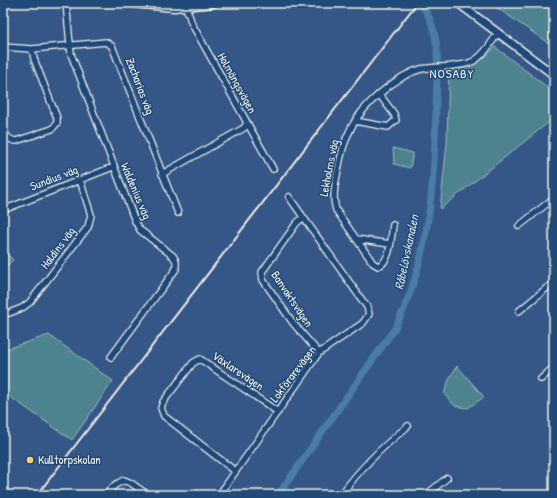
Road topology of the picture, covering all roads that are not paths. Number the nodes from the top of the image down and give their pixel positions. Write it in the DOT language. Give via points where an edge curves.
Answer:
graph roads {
  1 [pos="66,3"];
  2 [pos="132,3"];
  3 [pos="213,3"];
  4 [pos="458,3"];
  5 [pos="186,7"];
  6 [pos="498,33"];
  7 [pos="70,46"];
  8 [pos="3,47"];
  9 [pos="32,49"];
  10 [pos="553,72"];
  11 [pos="379,94"];
  12 [pos="355,121"];
  13 [pos="247,123"];
  14 [pos="3,129"];
  15 [pos="114,167"];
  16 [pos="273,169"];
  17 [pos="162,174"];
  18 [pos="80,180"];
  19 [pos="288,197"];
  20 [pos="554,198"];
  21 [pos="3,210"];
  22 [pos="178,213"];
  23 [pos="303,217"];
  24 [pos="393,225"];
  25 [pos="519,226"];
  26 [pos="356,239"];
  27 [pos="390,244"];
  28 [pos="554,282"];
  29 [pos="519,311"];
  30 [pos="9,313"];
  31 [pos="319,353"];
  32 [pos="111,357"];
  33 [pos="554,367"];
  34 [pos="541,378"];
  35 [pos="278,412"];
  36 [pos="408,426"];
  37 [pos="236,471"];
  38 [pos="447,478"];
  39 [pos="105,495"];
  40 [pos="148,495"];
  41 [pos="219,495"];
  42 [pos="341,495"];
  43 [pos="426,495"];
  1 -- 7 [label="street, Waldenius väg"];
  2 -- 5 [label="main road"];
  3 -- 5 [label="main road"];
  4 -- 6 [label="street"];
  5 -- 13 [label="street, Holmängsvägen" via="192,24"];
  6 -- 10 [label="street"];
  6 -- 11 [label="street, Lekholms väg" via="484,52 470,63 442,68 431,67 409,73"];
  7 -- 9 [label="street, Zacharias väg"];
  7 -- 15 [label="street, Waldenius väg"];
  7 -- 17 [label="street, Zacharias väg" via="106,42 112,46"];
  8 -- 9 [label="street, Zacharias väg"];
  9 -- 14 [label="street" via="57,123 52,129 16,141 7,137"];
  11 -- 12 [label="street, Lekholms väg" via="365,106"];
  11 -- 12 [label="street" via="394,114 396,120 392,125 388,127"];
  12 -- 26 [label="street, Lekholms väg" via="344,144 333,200 336,210"];
  13 -- 16 [label="street, Holmängsvägen"];
  13 -- 17 [label="street" via="244,128"];
  15 -- 18 [label="street, Sundius väg"];
  15 -- 32 [label="street, Waldenius väg" via="140,230 173,256 176,269"];
  17 -- 22 [label="street, Zacharias väg"];
  18 -- 21 [label="street, Sundius väg"];
  18 -- 30 [label="street, Haldins väg" via="91,215 88,227 30,302"];
  19 -- 23 [label="street, Lokförarevägen"];
  20 -- 25 [label="street"];
  23 -- 31 [label="street, Banvaktsvägen" via="262,272 263,280 293,323"];
  23 -- 31 [label="street, Lokförarevägen" via="367,307 369,314 363,324"];
  24 -- 27 [label="street, Lekholms väg"];
  26 -- 27 [label="street"];
  26 -- 27 [label="street, Lekholms väg" via="378,266 386,260"];
  28 -- 29 [label="street"];
  31 -- 35 [label="street, Lokförarevägen"];
  33 -- 34 [label="street"];
  35 -- 37 [label="street, Lokförarevägen"];
  35 -- 37 [label="street, Växlarevägen" via="200,359 193,363 163,402 161,408 164,416"];
  36 -- 42 [label="street" via="380,449"];
  37 -- 41 [label="street, Lokförarevägen"];
  38 -- 43 [label="street"];
  39 -- 40 [label="street" via="124,480"];
}
